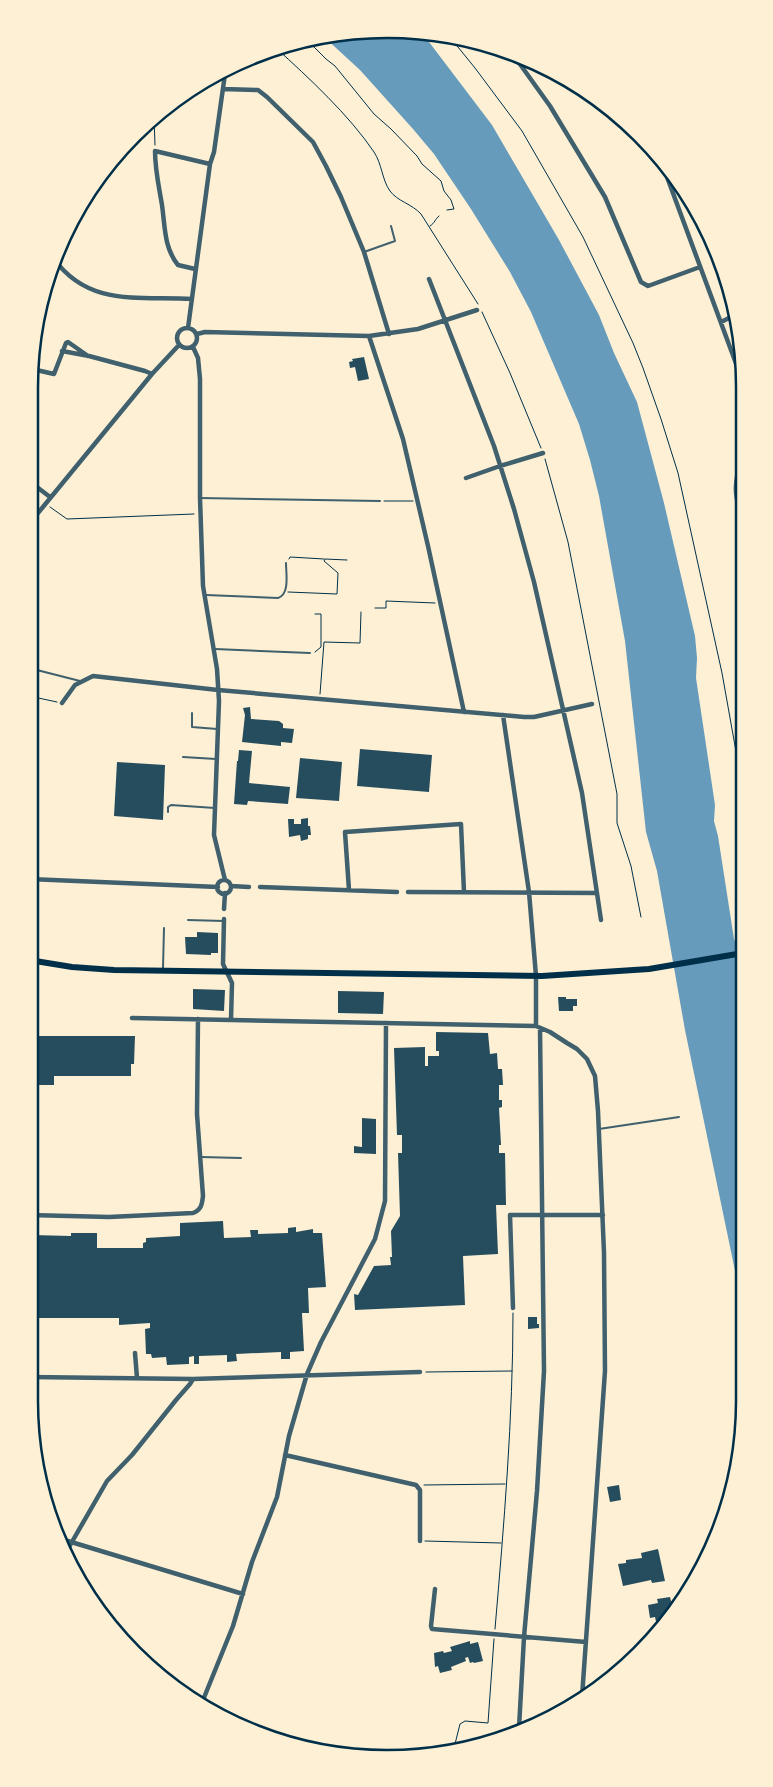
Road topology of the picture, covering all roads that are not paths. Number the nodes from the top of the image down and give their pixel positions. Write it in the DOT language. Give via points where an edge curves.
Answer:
graph roads {
  1 [pos="521,64"];
  2 [pos="225,77"];
  3 [pos="223,89"];
  4 [pos="210,164"];
  5 [pos="669,182"];
  6 [pos="391,226"];
  7 [pos="364,252"];
  8 [pos="59,266"];
  9 [pos="700,267"];
  10 [pos="195,269"];
  11 [pos="429,279"];
  12 [pos="192,298"];
  13 [pos="477,310"];
  14 [pos="729,318"];
  15 [pos="445,320"];
  16 [pos="721,322"];
  17 [pos="188,328"];
  18 [pos="197,334"];
  19 [pos="389,334"];
  20 [pos="370,336"];
  21 [pos="179,345"];
  22 [pos="193,347"];
  23 [pos="62,352"];
  24 [pos="89,356"];
  25 [pos="735,359"];
  26 [pos="38,370"];
  27 [pos="152,374"];
  28 [pos="543,453"];
  29 [pos="500,466"];
  30 [pos="466,478"];
  31 [pos="736,480"];
  32 [pos="38,488"];
  33 [pos="50,497"];
  34 [pos="736,497"];
  35 [pos="200,498"];
  36 [pos="380,501"];
  37 [pos="38,513"];
  38 [pos="286,563"];
  39 [pos="204,595"];
  40 [pos="214,649"];
  41 [pos="310,653"];
  42 [pos="38,670"];
  43 [pos="81,681"];
  44 [pos="218,690"];
  45 [pos="62,703"];
  46 [pos="592,704"];
  47 [pos="564,710"];
  48 [pos="464,712"];
  49 [pos="192,713"];
  50 [pos="502,716"];
  51 [pos="218,729"];
  52 [pos="183,757"];
  53 [pos="218,759"];
  54 [pos="215,808"];
  55 [pos="168,812"];
  56 [pos="38,879"];
  57 [pos="225,880"];
  58 [pos="231,886"];
  59 [pos="218,887"];
  60 [pos="249,887"];
  61 [pos="260,888"];
  62 [pos="349,890"];
  63 [pos="397,892"];
  64 [pos="408,892"];
  65 [pos="464,892"];
  66 [pos="529,892"];
  67 [pos="225,893"];
  68 [pos="597,894"];
  69 [pos="224,909"];
  70 [pos="188,920"];
  71 [pos="224,920"];
  72 [pos="602,920"];
  73 [pos="164,928"];
  74 [pos="736,954"];
  75 [pos="38,961"];
  76 [pos="163,971"];
  77 [pos="227,972"];
  78 [pos="536,976"];
  79 [pos="132,1018"];
  80 [pos="198,1019"];
  81 [pos="231,1020"];
  82 [pos="386,1023"];
  83 [pos="538,1027"];
  84 [pos="678,1117"];
  85 [pos="599,1129"];
  86 [pos="201,1157"];
  87 [pos="241,1158"];
  88 [pos="38,1215"];
  89 [pos="543,1215"];
  90 [pos="603,1215"];
  91 [pos="512,1308"];
  92 [pos="134,1353"];
  93 [pos="420,1372"];
  94 [pos="306,1374"];
  95 [pos="38,1377"];
  96 [pos="137,1378"];
  97 [pos="193,1378"];
  98 [pos="285,1455"];
  99 [pos="67,1541"];
  100 [pos="420,1541"];
  101 [pos="72,1542"];
  102 [pos="69,1547"];
  103 [pos="435,1589"];
  104 [pos="243,1594"];
  105 [pos="524,1637"];
  106 [pos="586,1642"];
  107 [pos="583,1689"];
  108 [pos="204,1698"];
  109 [pos="519,1723"];
  1 -- 9 [label="street" via="605,197 641,282 648,286"];
  2 -- 3 [label="street"];
  3 -- 4 [label="street"];
  3 -- 7 [label="street" via="258,90 312,142 341,197"];
  4 -- 10 [label="street"];
  4 -- 10 [label="street" via="155,151 171,254 178,265"];
  5 -- 9 [label="street"];
  6 -- 7 [label="lane" via="395,241"];
  7 -- 19 [label="street"];
  8 -- 12 [label="street" via="78,283 104,294"];
  9 -- 16 [label="street"];
  10 -- 12 [label="street"];
  11 -- 15 [label="street"];
  12 -- 17 [label="street"];
  13 -- 15 [label="street"];
  14 -- 16 [label="street"];
  15 -- 19 [label="street" via="412,331"];
  15 -- 29 [label="street"];
  16 -- 25 [label="street"];
  17 -- 18 [label="street"];
  17 -- 21 [label="street" via="179,333"];
  18 -- 20 [label="street"];
  18 -- 22 [label="street" via="198,340"];
  19 -- 20 [label="street"];
  20 -- 48 [label="street" via="403,439"];
  21 -- 22 [label="street"];
  21 -- 27 [label="street"];
  22 -- 35 [label="street" via="198,358 200,379"];
  23 -- 24 [label="street"];
  23 -- 24 [label="street" via="68,342"];
  23 -- 26 [label="street" via="54,374"];
  24 -- 27 [label="street"];
  27 -- 33 [label="street"];
  28 -- 29 [label="street"];
  29 -- 30 [label="street"];
  29 -- 47 [label="street" via="534,582"];
  31 -- 34 [label="street"];
  32 -- 33 [label="street"];
  33 -- 37 [label="street"];
  35 -- 36 [label="lane"];
  35 -- 39 [label="street"];
  38 -- 39 [label="lane" via="285,592 278,598"];
  39 -- 40 [label="street"];
  40 -- 41 [label="lane"];
  40 -- 44 [label="street"];
  42 -- 43 [label="lane"];
  43 -- 44 [label="street" via="93,676"];
  43 -- 45 [label="street"];
  44 -- 48 [label="street"];
  44 -- 51 [label="street"];
  46 -- 47 [label="street"];
  47 -- 50 [label="street" via="529,718"];
  47 -- 68 [label="street" via="582,793"];
  48 -- 50 [label="street"];
  49 -- 51 [label="lane" via="192,727"];
  50 -- 66 [label="street"];
  51 -- 53 [label="street"];
  52 -- 53 [label="lane"];
  53 -- 54 [label="street"];
  54 -- 55 [label="lane" via="170,805"];
  54 -- 57 [label="street" via="215,840"];
  56 -- 59 [label="street"];
  57 -- 58 [label="street"];
  57 -- 59 [label="street" via="220,881"];
  58 -- 60 [label="street"];
  58 -- 67 [label="street"];
  59 -- 67 [label="street"];
  61 -- 62 [label="street"];
  62 -- 63 [label="street"];
  62 -- 65 [label="street" via="345,832 461,824"];
  64 -- 65 [label="street"];
  65 -- 66 [label="street"];
  66 -- 68 [label="street"];
  66 -- 78 [label="street"];
  67 -- 69 [label="street"];
  68 -- 72 [label="street"];
  70 -- 71 [label="lane"];
  71 -- 77 [label="street" via="223,964"];
  73 -- 76 [label="lane"];
  74 -- 78 [label="main road" via="656,968"];
  75 -- 76 [label="main road" via="72,967"];
  76 -- 77 [label="main road"];
  77 -- 78 [label="main road"];
  77 -- 81 [label="street" via="232,984"];
  78 -- 83 [label="street"];
  79 -- 80 [label="street"];
  80 -- 81 [label="street"];
  80 -- 86 [label="street" via="197,1114"];
  81 -- 82 [label="street"];
  82 -- 83 [label="street"];
  82 -- 94 [label="street" via="386,1201 375,1239"];
  83 -- 85 [label="street" via="577,1049 591,1066 595,1076"];
  83 -- 89 [label="street"];
  84 -- 85 [label="lane"];
  85 -- 90 [label="street"];
  86 -- 87 [label="lane"];
  86 -- 88 [label="street" via="203,1196 201,1208 193,1213"];
  89 -- 90 [label="street"];
  89 -- 91 [label="street" via="510,1215"];
  89 -- 105 [label="street" via="544,1371"];
  90 -- 106 [label="street" via="605,1371"];
  92 -- 96 [label="street"];
  93 -- 94 [label="street"];
  94 -- 97 [label="street"];
  94 -- 98 [label="street"];
  95 -- 96 [label="street"];
  96 -- 97 [label="street"];
  97 -- 101 [label="street" via="132,1455 107,1481"];
  98 -- 100 [label="street" via="416,1485 420,1490"];
  98 -- 104 [label="street" via="277,1497"];
  99 -- 101 [label="street"];
  101 -- 102 [label="street"];
  101 -- 104 [label="street"];
  103 -- 105 [label="street" via="432,1629"];
  104 -- 108 [label="street"];
  105 -- 106 [label="street"];
  105 -- 109 [label="street"];
  106 -- 107 [label="street"];
}
